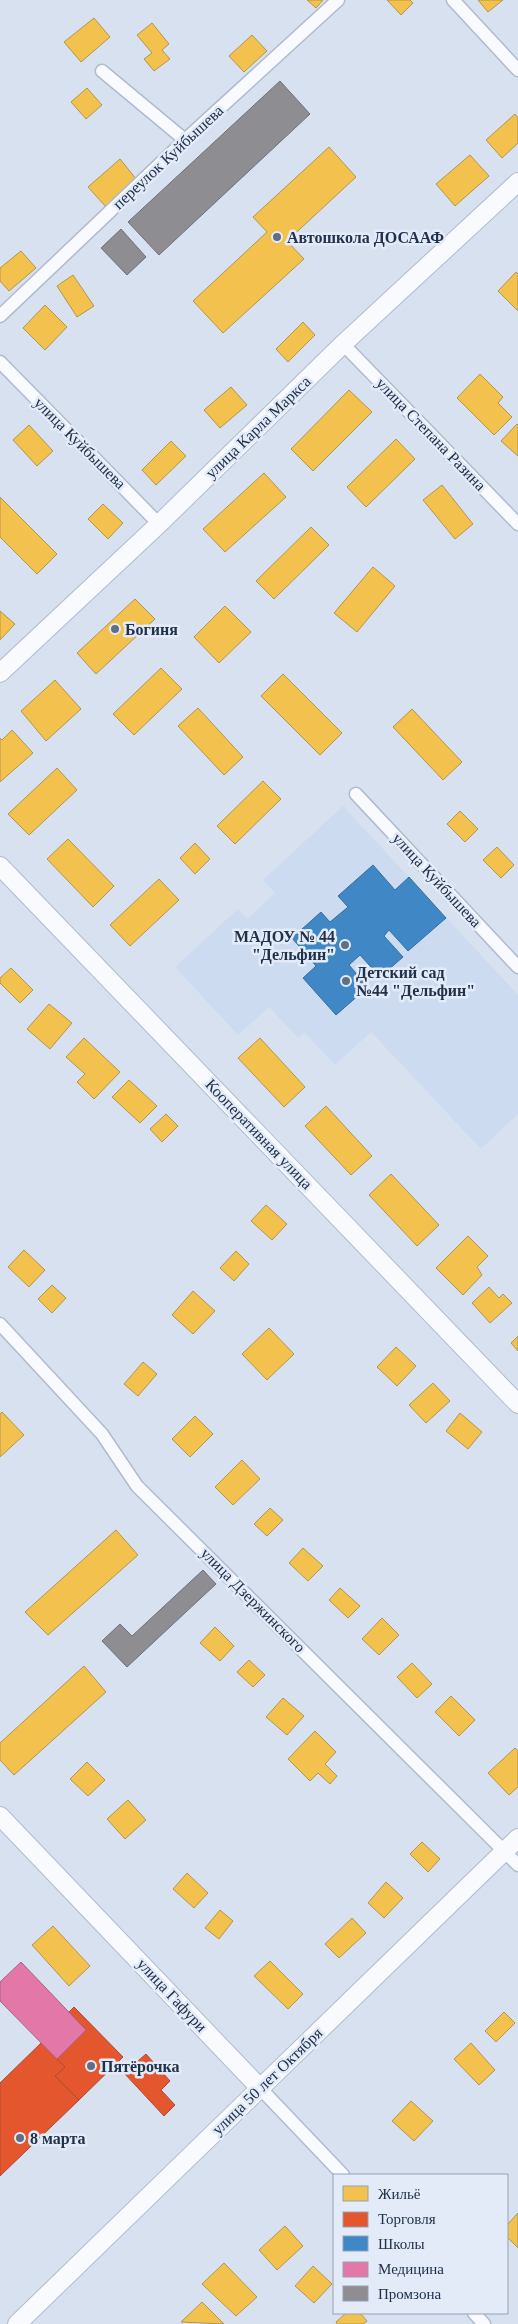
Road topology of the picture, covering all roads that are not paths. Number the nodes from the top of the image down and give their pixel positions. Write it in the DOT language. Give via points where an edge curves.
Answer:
graph roads {
  1 [pos="338,0"];
  2 [pos="453,0"];
  3 [pos="518,70"];
  4 [pos="102,71"];
  5 [pos="185,140"];
  6 [pos="518,182"];
  7 [pos="0,316"];
  8 [pos="343,344"];
  9 [pos="0,362"];
  10 [pos="159,524"];
  11 [pos="518,524"];
  12 [pos="0,673"];
  13 [pos="356,794"];
  14 [pos="0,866"];
  15 [pos="518,967"];
  16 [pos="0,1324"];
  17 [pos="518,1404"];
  18 [pos="0,1816"];
  19 [pos="518,1838"];
  20 [pos="505,1851"];
  21 [pos="518,1865"];
  22 [pos="260,2088"];
  23 [pos="341,2174"];
  24 [pos="475,2314"];
  25 [pos="17,2324"];
  26 [pos="484,2324"];
  1 -- 5 [label="street, переулок Куйбышева"];
  2 -- 3 [label="street"];
  4 -- 5 [label="street"];
  5 -- 7 [label="street, переулок Куйбышева"];
  6 -- 8 [label="street, улица Карла Маркса"];
  8 -- 10 [label="street, улица Карла Маркса"];
  8 -- 11 [label="street, улица Степана Разина"];
  9 -- 10 [label="street, улица Куйбышева"];
  10 -- 12 [label="street, улица Карла Маркса"];
  13 -- 15 [label="street, улица Куйбышева"];
  14 -- 17 [label="street, Кооперативная улица"];
  16 -- 20 [label="street, улица Дзержинского" via="102,1434 137,1486"];
  18 -- 22 [label="street, улица Гафури"];
  19 -- 20 [label="street, улица 50 лет Октября"];
  20 -- 21 [label="street, улица Дзержинского"];
  20 -- 22 [label="street, улица 50 лет Октября"];
  22 -- 23 [label="street, улица Гафури"];
  22 -- 25 [label="street, улица 50 лет Октября"];
  24 -- 26 [label="street"];
}
